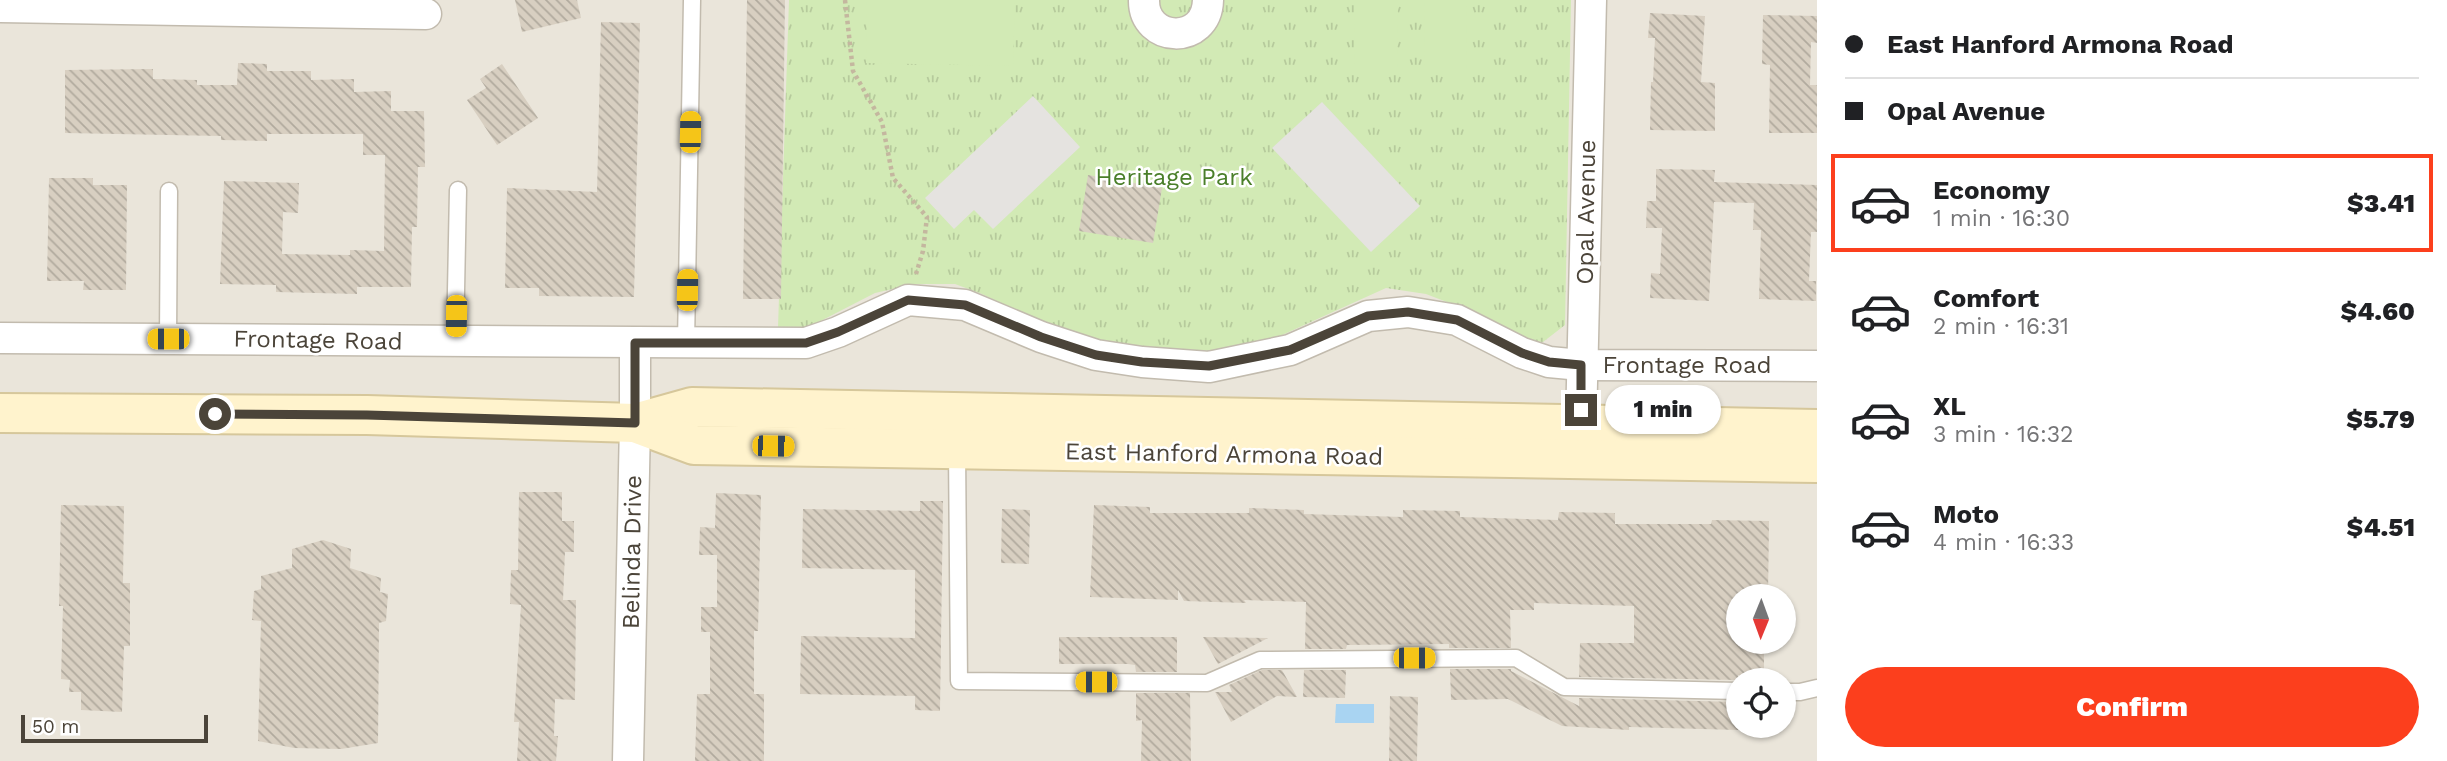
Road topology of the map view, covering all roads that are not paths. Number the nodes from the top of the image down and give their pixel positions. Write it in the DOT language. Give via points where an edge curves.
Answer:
graph roads {
  1 [pos="692,0"];
  2 [pos="1144,0"];
  3 [pos="1208,0"];
  4 [pos="1591,0"];
  5 [pos="0,8"];
  6 [pos="426,14"];
  7 [pos="458,190"];
  8 [pos="169,191"];
  9 [pos="0,338"];
  10 [pos="168,339"];
  11 [pos="455,341"];
  12 [pos="635,343"];
  13 [pos="686,343"];
  14 [pos="1581,365"];
  15 [pos="1817,366"];
  16 [pos="0,413"];
  17 [pos="635,423"];
  18 [pos="1581,425"];
  19 [pos="1817,429"];
  20 [pos="957,450"];
  21 [pos="1817,463"];
  22 [pos="1817,688"];
  23 [pos="1726,691"];
  24 [pos="1796,692"];
  25 [pos="628,761"];
  1 -- 13 [label="lane"];
  2 -- 3 [label="street" via="1151,23 1177,34 1197,27 1207,12"];
  4 -- 14 [label="street, Opal Avenue"];
  5 -- 6 [label="street"];
  7 -- 11 [label="lane"];
  8 -- 10 [label="lane"];
  9 -- 10 [label="street, Frontage Road"];
  10 -- 11 [label="street, Frontage Road"];
  11 -- 12 [label="street, Frontage Road"];
  12 -- 13 [label="street, Frontage Road"];
  12 -- 17 [label="street, Belinda Drive"];
  13 -- 14 [label="street, Frontage Road" via="806,343 908,300 965,305 1096,355 1209,366 1290,350 1368,316 1408,312 1457,320 1522,353"];
  14 -- 15 [label="street, Frontage Road"];
  14 -- 18 [label="street, Opal Avenue"];
  16 -- 17 [label="main road, East Hanford Armona Road" via="367,415"];
  17 -- 18 [label="main road, East Hanford Armona Road" via="692,407"];
  17 -- 20 [label="main road, East Hanford Armona Road" via="694,445"];
  17 -- 25 [label="street, Belinda Drive"];
  18 -- 19 [label="main road, East Hanford Armona Road"];
  20 -- 21 [label="main road, East Hanford Armona Road"];
  20 -- 23 [label="lane" via="960,681 1207,683 1261,660 1516,657 1564,687"];
  22 -- 24 [label="lane"];
}
